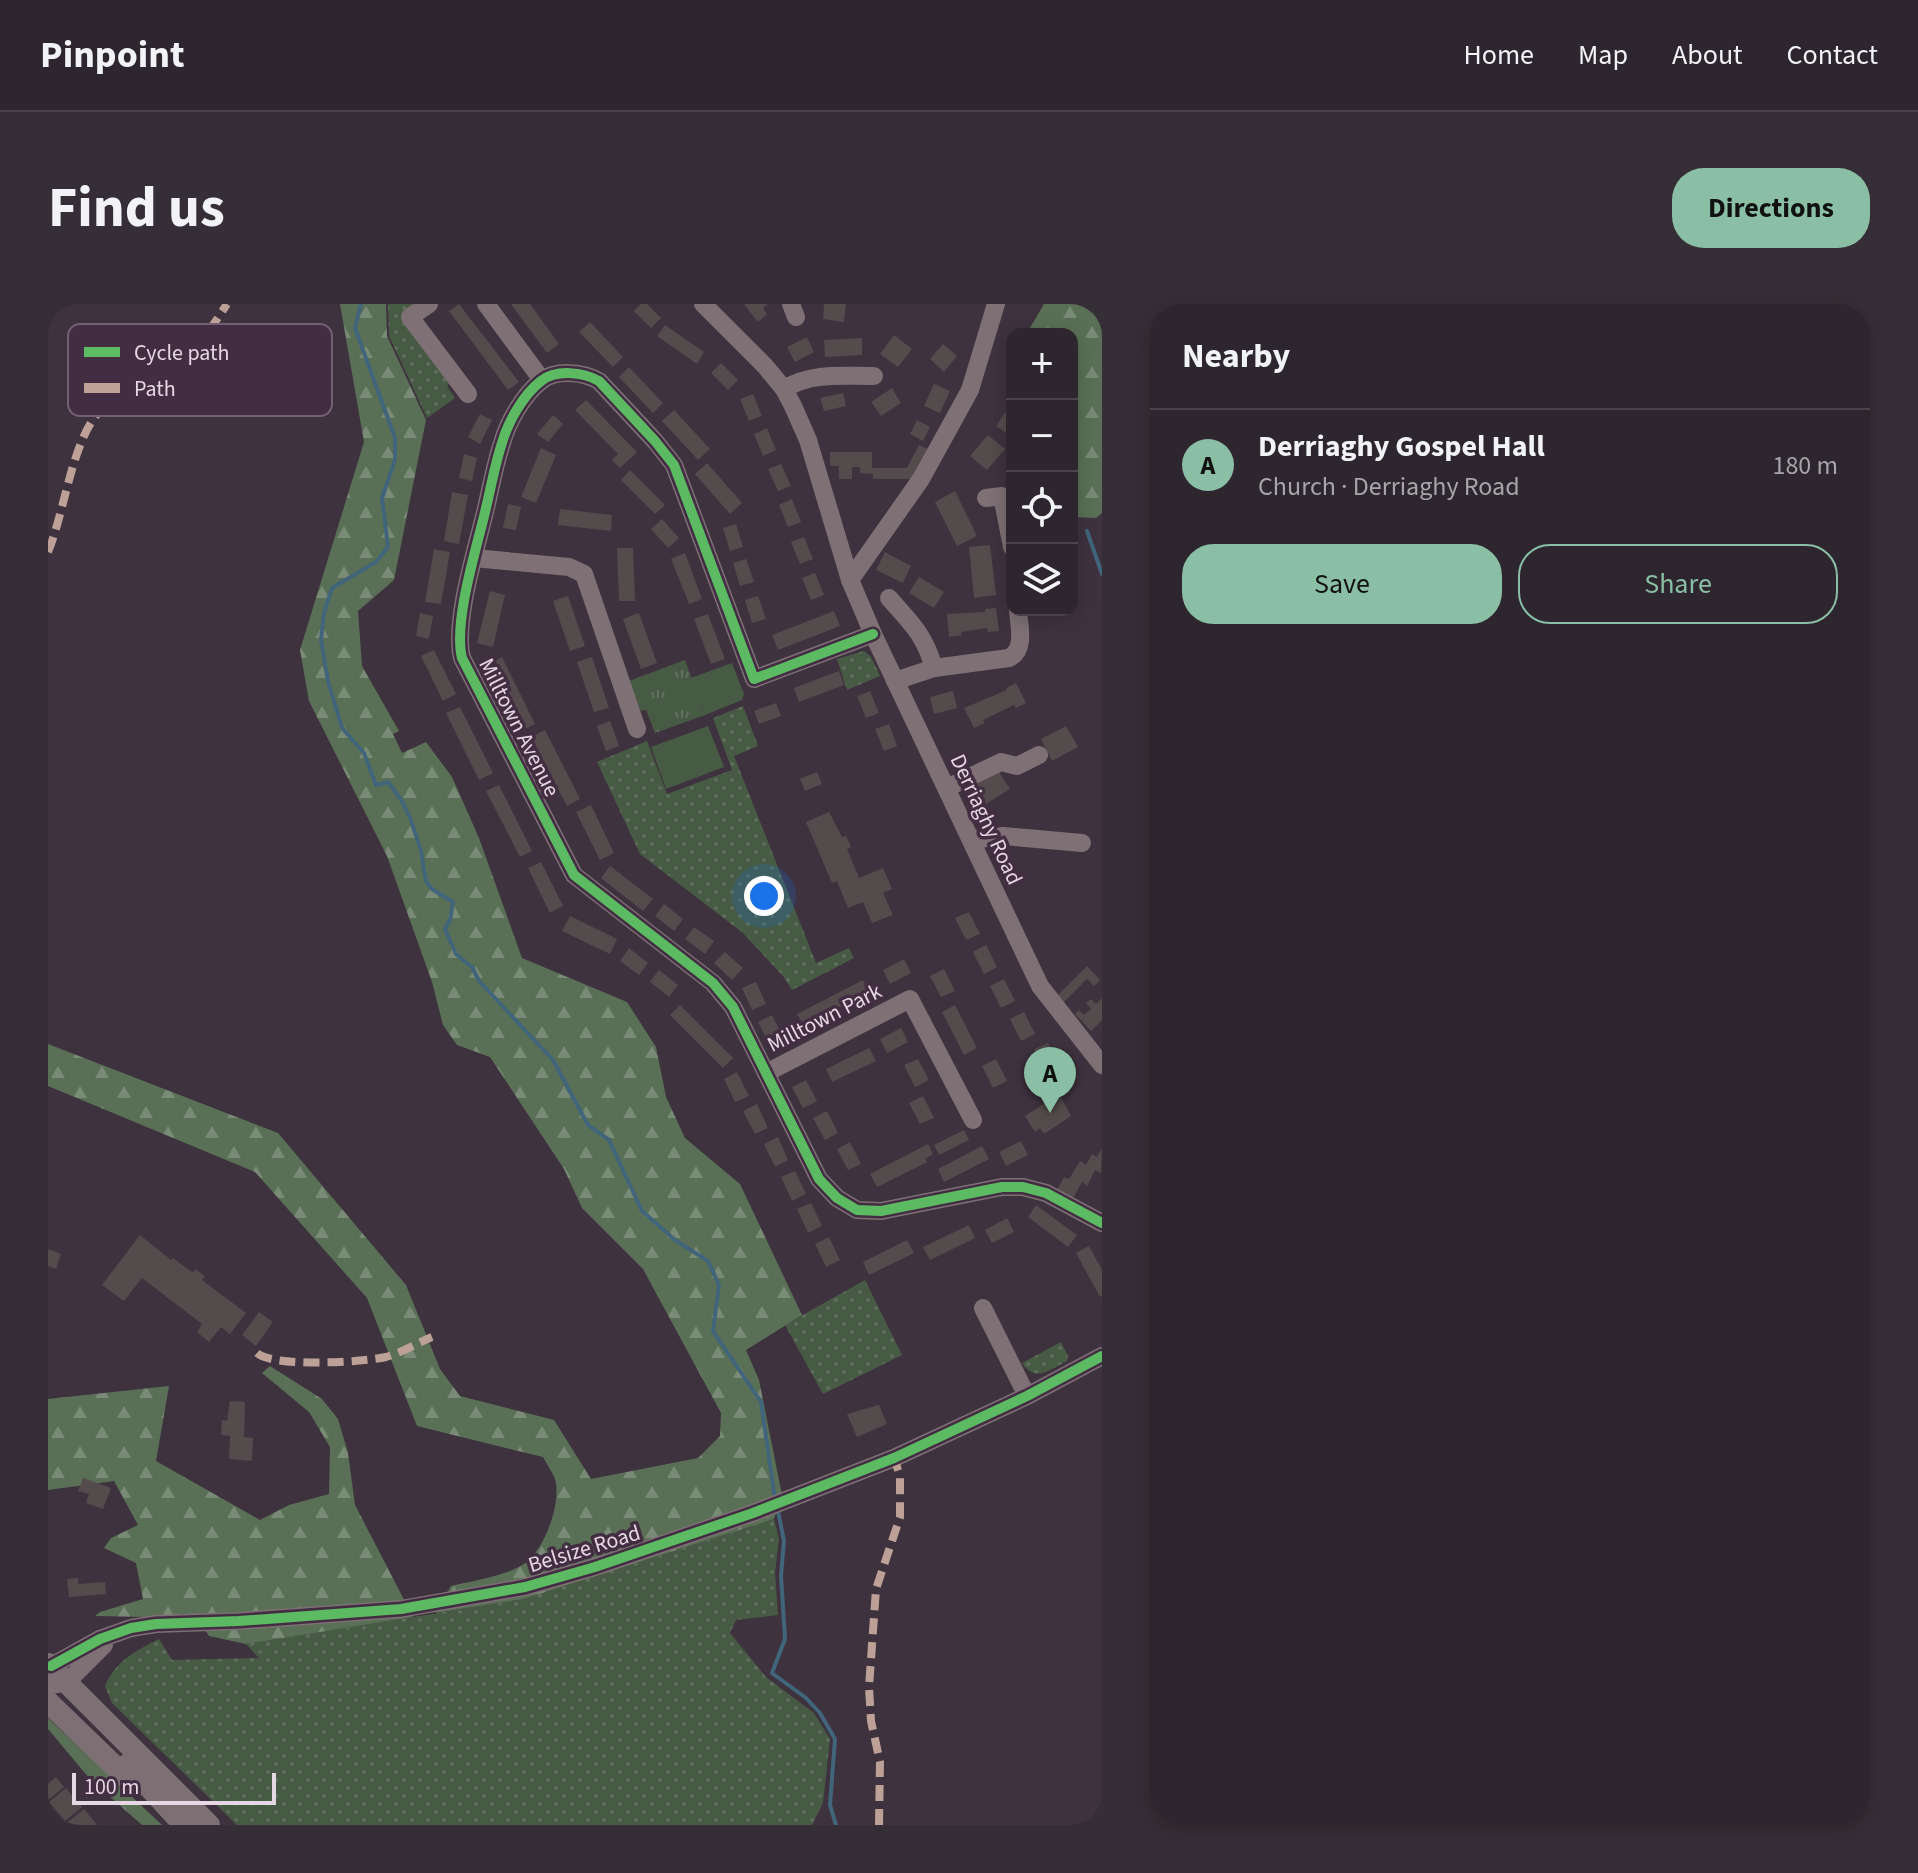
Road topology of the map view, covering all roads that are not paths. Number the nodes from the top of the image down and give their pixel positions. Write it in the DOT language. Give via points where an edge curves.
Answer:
graph roads {
  1 [pos="429,304"];
  2 [pos="486,304"];
  3 [pos="703,304"];
  4 [pos="996,304"];
  5 [pos="852,376"];
  6 [pos="874,376"];
  7 [pos="542,380"];
  8 [pos="784,389"];
  9 [pos="468,394"];
  10 [pos="852,396"];
  11 [pos="986,498"];
  12 [pos="1011,544"];
  13 [pos="474,558"];
  14 [pos="850,580"];
  15 [pos="889,598"];
  16 [pos="1018,616"];
  17 [pos="873,634"];
  18 [pos="963,664"];
  19 [pos="934,668"];
  20 [pos="895,681"];
  21 [pos="966,685"];
  22 [pos="637,729"];
  23 [pos="1039,755"];
  24 [pos="947,788"];
  25 [pos="972,840"];
  26 [pos="1082,843"];
  27 [pos="1102,1065"];
  28 [pos="766,1073"];
  29 [pos="973,1120"];
  30 [pos="1102,1223"];
  31 [pos="983,1308"];
  32 [pos="1102,1356"];
  33 [pos="1027,1396"];
  34 [pos="51,1680"];
  35 [pos="177,1825"];
  36 [pos="184,1825"];
  37 [pos="209,1825"];
  1 -- 9 [label="street" via="410,317"];
  2 -- 7 [label="street"];
  3 -- 8 [label="street, Derriaghy Road"];
  4 -- 14 [label="street" via="970,390 921,479"];
  5 -- 6 [label="street"];
  5 -- 8 [label="street" via="813,376"];
  5 -- 10 [label="street"];
  7 -- 13 [label="street, Milltown Avenue" via="521,404 502,441"];
  7 -- 17 [label="street" via="575,373 599,381 674,465 754,679"];
  8 -- 14 [label="street, Derriaghy Road" via="808,440"];
  11 -- 12 [label="street" via="1002,496"];
  13 -- 22 [label="street" via="584,564"];
  13 -- 28 [label="street, Milltown Avenue" via="458,643 462,658 574,875 713,983 733,1007"];
  14 -- 17 [label="street, Derriaghy Road"];
  15 -- 19 [label="street" via="921,634"];
  16 -- 18 [label="street" via="1016,655"];
  17 -- 20 [label="street, Derriaghy Road"];
  18 -- 19 [label="street"];
  18 -- 21 [label="street"];
  19 -- 20 [label="street"];
  20 -- 24 [label="street, Derriaghy Road"];
  23 -- 24 [label="street" via="1017,766 1001,762"];
  24 -- 25 [label="street, Derriaghy Road"];
  25 -- 26 [label="street" via="1003,836"];
  25 -- 27 [label="street, Derriaghy Road" via="1040,986"];
  28 -- 29 [label="street, Milltown Park" via="910,999"];
  28 -- 30 [label="street, Milltown Avenue" via="819,1179 857,1210 881,1211 1023,1187 1046,1193"];
  31 -- 33 [label="street"];
  32 -- 33 [label="street, Belsize Road"];
  33 -- 34 [label="street, Belsize Road" via="894,1458 595,1567 509,1590 401,1609 156,1624 100,1639"];
  34 -- 35 [label="main road"];
  34 -- 36 [label="main road"];
  34 -- 37 [label="main road"];
}
